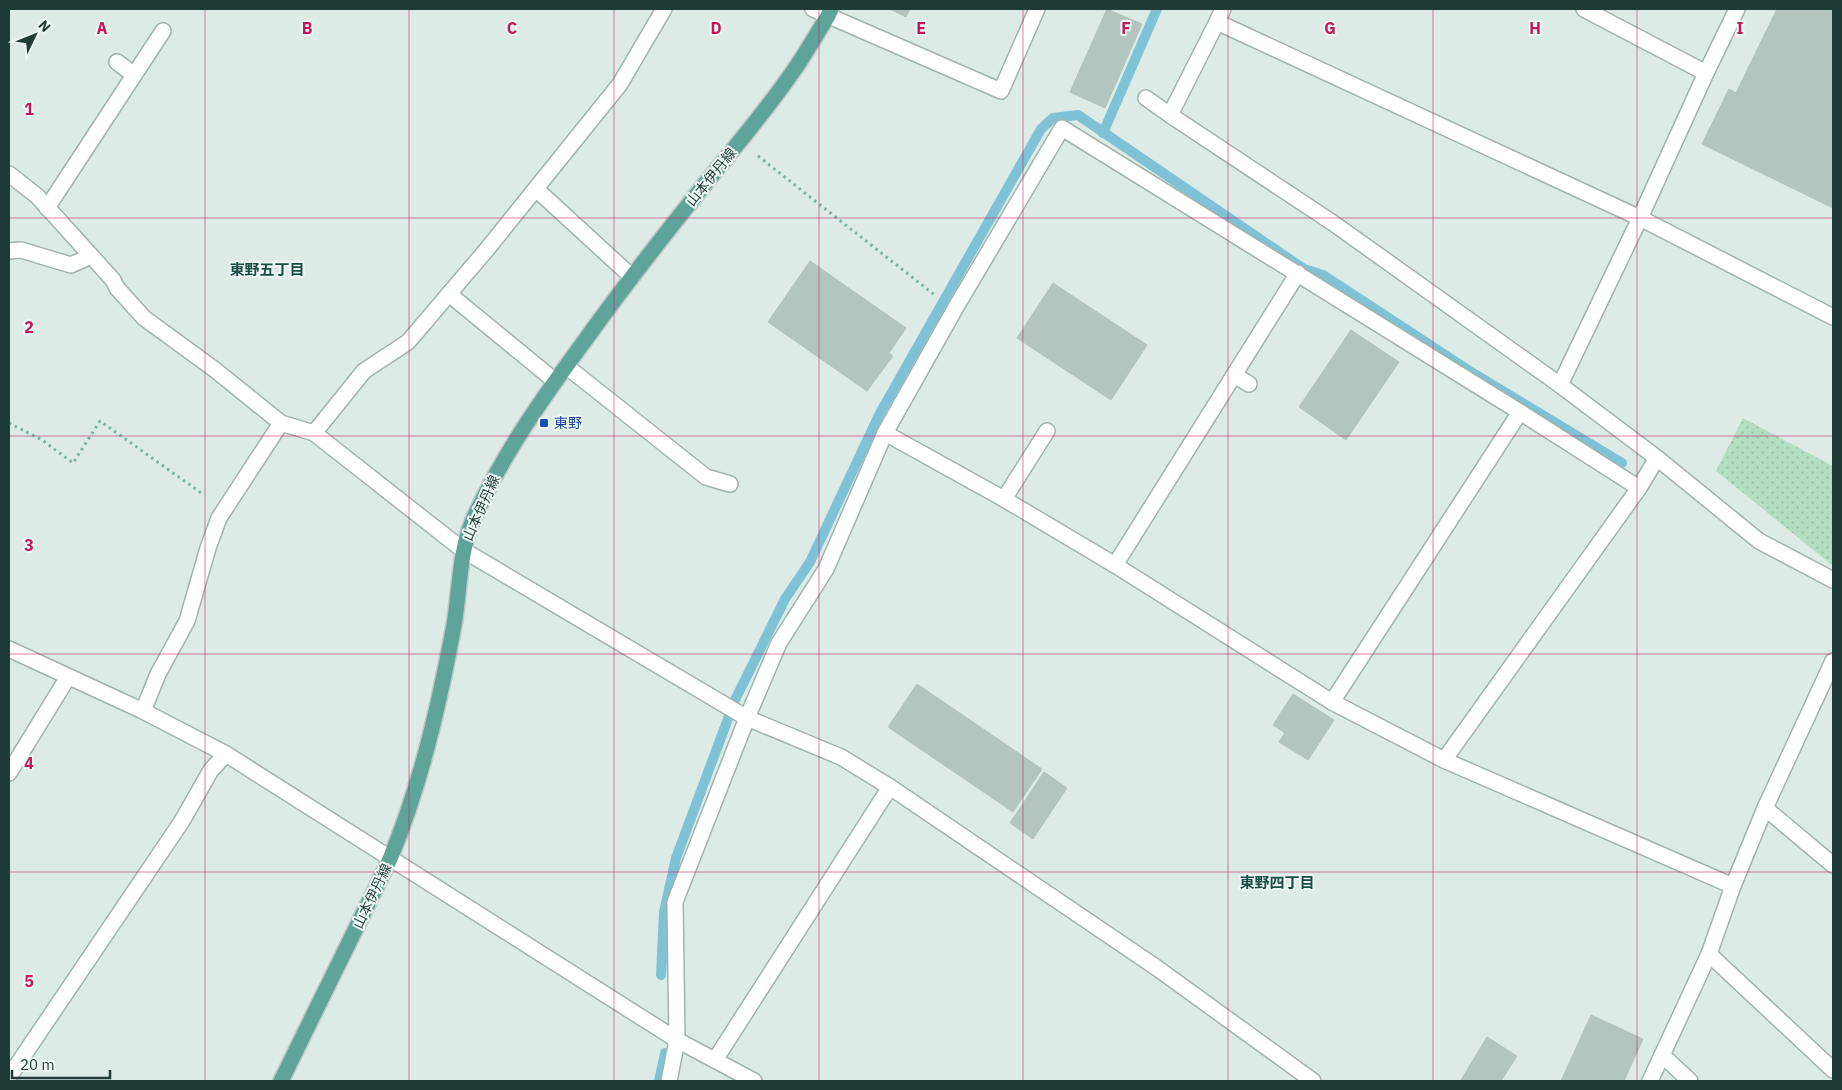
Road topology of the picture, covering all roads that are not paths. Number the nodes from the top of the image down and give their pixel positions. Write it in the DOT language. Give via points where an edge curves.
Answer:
graph roads {
  1 [pos="664,9"];
  2 [pos="813,9"];
  3 [pos="1037,9"];
  4 [pos="1584,9"];
  5 [pos="1736,9"];
  6 [pos="830,12"];
  7 [pos="1220,15"];
  8 [pos="163,31"];
  9 [pos="117,62"];
  10 [pos="1706,73"];
  11 [pos="134,75"];
  12 [pos="1146,98"];
  13 [pos="1170,115"];
  14 [pos="9,174"];
  15 [pos="536,189"];
  16 [pos="47,208"];
  17 [pos="1640,218"];
  18 [pos="9,251"];
  19 [pos="91,256"];
  20 [pos="1298,273"];
  21 [pos="632,276"];
  22 [pos="449,294"];
  23 [pos="1833,317"];
  24 [pos="566,366"];
  25 [pos="1234,375"];
  26 [pos="555,381"];
  27 [pos="1250,384"];
  28 [pos="1560,385"];
  29 [pos="1520,412"];
  30 [pos="281,423"];
  31 [pos="1046,431"];
  32 [pos="885,432"];
  33 [pos="314,433"];
  34 [pos="1657,458"];
  35 [pos="730,484"];
  36 [pos="1639,488"];
  37 [pos="1004,499"];
  38 [pos="464,550"];
  39 [pos="1115,565"];
  40 [pos="1833,580"];
  41 [pos="9,649"];
  42 [pos="1833,661"];
  43 [pos="68,677"];
  44 [pos="1332,702"];
  45 [pos="143,710"];
  46 [pos="747,718"];
  47 [pos="226,754"];
  48 [pos="1444,760"];
  49 [pos="9,773"];
  50 [pos="890,788"];
  51 [pos="1765,808"];
  52 [pos="390,859"];
  53 [pos="1833,864"];
  54 [pos="1733,886"];
  55 [pos="1709,954"];
  56 [pos="677,1040"];
  57 [pos="1662,1055"];
  58 [pos="715,1060"];
  59 [pos="1833,1070"];
  60 [pos="9,1077"];
  61 [pos="281,1081"];
  62 [pos="669,1081"];
  63 [pos="754,1081"];
  64 [pos="1313,1081"];
  65 [pos="1650,1081"];
  66 [pos="1690,1081"];
  1 -- 15 [label="street" via="620,84"];
  2 -- 6 [label="street"];
  3 -- 6 [label="street" via="1001,91"];
  4 -- 10 [label="street"];
  5 -- 10 [label="street"];
  6 -- 21 [label="main road, 山本伊丹線" via="792,73"];
  7 -- 13 [label="street"];
  7 -- 17 [label="street"];
  8 -- 11 [label="street"];
  9 -- 11 [label="street"];
  10 -- 17 [label="street"];
  11 -- 16 [label="street"];
  12 -- 13 [label="street"];
  13 -- 28 [label="street" via="1333,223"];
  14 -- 16 [label="street"];
  15 -- 21 [label="street"];
  15 -- 22 [label="street"];
  16 -- 19 [label="street"];
  17 -- 23 [label="street"];
  17 -- 28 [label="street"];
  18 -- 19 [label="street" via="21,250 71,265"];
  19 -- 30 [label="street" via="144,318"];
  20 -- 25 [label="street"];
  20 -- 29 [label="street"];
  20 -- 32 [label="street" via="1062,128"];
  21 -- 24 [label="main road, 山本伊丹線"];
  22 -- 26 [label="street"];
  22 -- 33 [label="street" via="408,342 364,371"];
  24 -- 26 [label="main road, 山本伊丹線"];
  24 -- 35 [label="street" via="706,477"];
  25 -- 27 [label="street"];
  25 -- 39 [label="street"];
  26 -- 38 [label="main road, 山本伊丹線" via="501,466 471,524"];
  28 -- 34 [label="street"];
  29 -- 36 [label="street"];
  29 -- 44 [label="street"];
  30 -- 33 [label="street"];
  30 -- 45 [label="street" via="223,509 187,621 158,674"];
  31 -- 37 [label="street"];
  32 -- 37 [label="street"];
  32 -- 46 [label="street" via="826,569 779,643"];
  33 -- 38 [label="street"];
  34 -- 36 [label="street"];
  34 -- 40 [label="street" via="1759,540"];
  36 -- 48 [label="street"];
  37 -- 39 [label="street"];
  38 -- 46 [label="street"];
  38 -- 52 [label="main road, 山本伊丹線" via="454,622 432,729 417,786"];
  39 -- 44 [label="street"];
  41 -- 43 [label="street"];
  42 -- 51 [label="street"];
  43 -- 45 [label="street"];
  43 -- 49 [label="street"];
  44 -- 48 [label="street"];
  45 -- 47 [label="street"];
  46 -- 50 [label="street" via="841,757"];
  46 -- 56 [label="street" via="676,902"];
  47 -- 52 [label="street"];
  47 -- 60 [label="street" via="211,770 182,821"];
  48 -- 54 [label="street"];
  50 -- 58 [label="street"];
  50 -- 64 [label="street" via="1157,968"];
  51 -- 53 [label="street"];
  51 -- 54 [label="street"];
  52 -- 56 [label="street"];
  52 -- 61 [label="main road, 山本伊丹線"];
  54 -- 55 [label="street"];
  55 -- 57 [label="street"];
  55 -- 59 [label="street"];
  56 -- 58 [label="street"];
  56 -- 62 [label="street"];
  57 -- 65 [label="street"];
  57 -- 66 [label="street"];
  58 -- 63 [label="street"];
}
